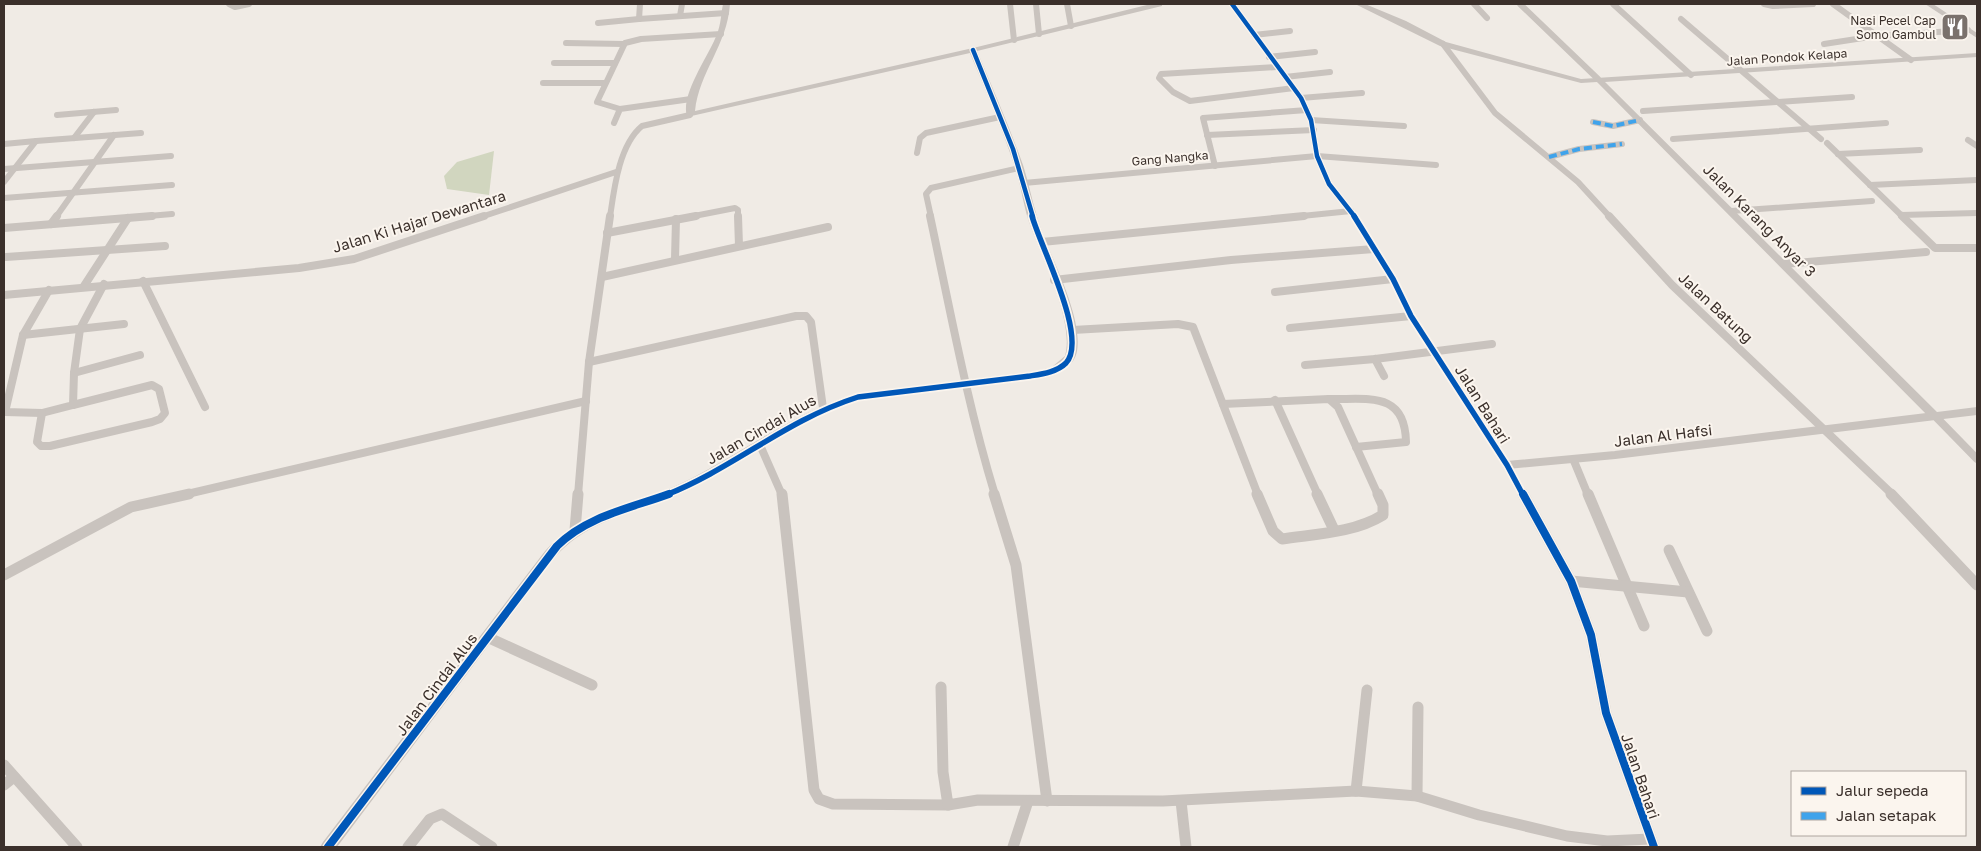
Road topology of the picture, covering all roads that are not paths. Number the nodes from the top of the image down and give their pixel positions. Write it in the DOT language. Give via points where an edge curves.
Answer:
graph roads {
  1 [pos="229,4"];
  2 [pos="249,4"];
  3 [pos="640,4"];
  4 [pos="682,4"];
  5 [pos="726,4"];
  6 [pos="1010,4"];
  7 [pos="1036,4"];
  8 [pos="1067,4"];
  9 [pos="1159,4"];
  10 [pos="1232,4"];
  11 [pos="1359,4"];
  12 [pos="1474,4"];
  13 [pos="1520,4"];
  14 [pos="1613,4"];
  15 [pos="1764,4"];
  16 [pos="1805,4"];
  17 [pos="1813,4"];
  18 [pos="1833,4"];
  19 [pos="1928,4"];
  20 [pos="726,13"];
  21 [pos="680,16"];
  22 [pos="639,18"];
  23 [pos="1487,18"];
  24 [pos="1681,19"];
  25 [pos="598,23"];
  26 [pos="1071,26"];
  27 [pos="1968,30"];
  28 [pos="1290,31"];
  29 [pos="722,34"];
  30 [pos="1039,34"];
  31 [pos="1254,35"];
  32 [pos="1876,36"];
  33 [pos="1977,36"];
  34 [pos="1014,40"];
  35 [pos="566,44"];
  36 [pos="624,44"];
  37 [pos="1444,44"];
  38 [pos="1824,44"];
  39 [pos="973,50"];
  40 [pos="1315,52"];
  41 [pos="1977,55"];
  42 [pos="1269,57"];
  43 [pos="1911,60"];
  44 [pos="554,63"];
  45 [pos="615,63"];
  46 [pos="1277,67"];
  47 [pos="1330,72"];
  48 [pos="1742,72"];
  49 [pos="1691,75"];
  50 [pos="1284,76"];
  51 [pos="1598,80"];
  52 [pos="543,82"];
  53 [pos="605,83"];
  54 [pos="1294,88"];
  55 [pos="1362,93"];
  56 [pos="1852,97"];
  57 [pos="1301,98"];
  58 [pos="691,99"];
  59 [pos="1776,102"];
  60 [pos="620,109"];
  61 [pos="116,110"];
  62 [pos="1307,110"];
  63 [pos="94,112"];
  64 [pos="57,115"];
  65 [pos="690,115"];
  66 [pos="1642,116"];
  67 [pos="1000,117"];
  68 [pos="1311,120"];
  69 [pos="1593,122"];
  70 [pos="1886,123"];
  71 [pos="614,124"];
  72 [pos="1404,126"];
  73 [pos="1809,129"];
  74 [pos="1314,130"];
  75 [pos="141,133"];
  76 [pos="1207,135"];
  77 [pos="114,136"];
  78 [pos="74,138"];
  79 [pos="1673,139"];
  80 [pos="1968,140"];
  81 [pos="36,141"];
  82 [pos="4,144"];
  83 [pos="1622,144"];
  84 [pos="1977,146"];
  85 [pos="1920,150"];
  86 [pos="917,153"];
  87 [pos="1838,154"];
  88 [pos="171,156"];
  89 [pos="1317,156"];
  90 [pos="1549,156"];
  91 [pos="95,162"];
  92 [pos="1436,165"];
  93 [pos="1215,166"];
  94 [pos="15,168"];
  95 [pos="1019,168"];
  96 [pos="4,169"];
  97 [pos="616,172"];
  98 [pos="1977,180"];
  99 [pos="4,182"];
  100 [pos="1024,183"];
  101 [pos="172,184"];
  102 [pos="1870,185"];
  103 [pos="74,192"];
  104 [pos="4,198"];
  105 [pos="1872,201"];
  106 [pos="1351,210"];
  107 [pos="1731,211"];
  108 [pos="1977,212"];
  109 [pos="172,214"];
  110 [pos="1901,215"];
  111 [pos="128,218"];
  112 [pos="676,219"];
  113 [pos="51,224"];
  114 [pos="828,227"];
  115 [pos="4,228"];
  116 [pos="608,233"];
  117 [pos="1042,242"];
  118 [pos="165,246"];
  119 [pos="739,246"];
  120 [pos="1977,248"];
  121 [pos="1374,249"];
  122 [pos="107,251"];
  123 [pos="1926,252"];
  124 [pos="6,257"];
  125 [pos="675,259"];
  126 [pos="1784,264"];
  127 [pos="602,278"];
  128 [pos="1393,279"];
  129 [pos="1054,280"];
  130 [pos="144,281"];
  131 [pos="104,284"];
  132 [pos="84,286"];
  133 [pos="49,290"];
  134 [pos="1275,292"];
  135 [pos="4,295"];
  136 [pos="1411,316"];
  137 [pos="124,324"];
  138 [pos="1290,328"];
  139 [pos="80,329"];
  140 [pos="1073,330"];
  141 [pos="23,335"];
  142 [pos="1492,344"];
  143 [pos="1435,350"];
  144 [pos="140,355"];
  145 [pos="1374,359"];
  146 [pos="589,362"];
  147 [pos="1305,365"];
  148 [pos="74,372"];
  149 [pos="1384,376"];
  150 [pos="965,384"];
  151 [pos="1329,399"];
  152 [pos="1275,400"];
  153 [pos="586,401"];
  154 [pos="1223,404"];
  155 [pos="73,405"];
  156 [pos="205,406"];
  157 [pos="823,408"];
  158 [pos="1977,411"];
  159 [pos="42,413"];
  160 [pos="1935,416"];
  161 [pos="1822,428"];
  162 [pos="760,445"];
  163 [pos="1356,447"];
  164 [pos="1977,459"];
  165 [pos="1574,461"];
  166 [pos="1507,465"];
  167 [pos="575,530"];
  168 [pos="1334,530"];
  169 [pos="1669,550"];
  170 [pos="4,575"];
  171 [pos="1571,581"];
  172 [pos="1977,585"];
  173 [pos="1627,586"];
  174 [pos="1688,592"];
  175 [pos="1644,626"];
  176 [pos="1707,632"];
  177 [pos="487,637"];
  178 [pos="592,685"];
  179 [pos="941,687"];
  180 [pos="1367,690"];
  181 [pos="1418,707"];
  182 [pos="4,765"];
  183 [pos="14,777"];
  184 [pos="4,785"];
  185 [pos="1356,791"];
  186 [pos="1417,796"];
  187 [pos="1028,800"];
  188 [pos="1047,801"];
  189 [pos="1181,801"];
  190 [pos="948,805"];
  191 [pos="1652,843"];
  192 [pos="77,847"];
  193 [pos="328,847"];
  194 [pos="408,847"];
  195 [pos="492,847"];
  196 [pos="1013,847"];
  197 [pos="1186,847"];
  1 -- 2 [label="street" via="236,7"];
  3 -- 22 [label="street"];
  4 -- 21 [label="street"];
  5 -- 20 [label="street"];
  6 -- 34 [label="street"];
  7 -- 30 [label="street"];
  8 -- 26 [label="street"];
  9 -- 26 [label="street"];
  10 -- 31 [label="street, Jalan Bahari"];
  11 -- 37 [label="street, Jalan Pondok Kelapa"];
  12 -- 23 [label="street"];
  13 -- 51 [label="street, Jalan Karang Anyar 3"];
  14 -- 49 [label="street"];
  15 -- 16 [label="street"];
  16 -- 17 [label="street"];
  18 -- 32 [label="street"];
  19 -- 27 [label="street"];
  20 -- 21 [label="street"];
  20 -- 29 [label="street"];
  21 -- 22 [label="street"];
  22 -- 25 [label="street"];
  24 -- 48 [label="street"];
  26 -- 30 [label="street"];
  27 -- 32 [label="street"];
  27 -- 33 [label="street"];
  28 -- 31 [label="street"];
  29 -- 36 [label="street" via="641,39"];
  29 -- 58 [label="street"];
  30 -- 34 [label="street"];
  31 -- 42 [label="street, Jalan Bahari"];
  32 -- 38 [label="street"];
  32 -- 43 [label="street"];
  34 -- 39 [label="street"];
  35 -- 36 [label="street"];
  36 -- 45 [label="street"];
  37 -- 51 [label="street, Jalan Pondok Kelapa" via="1576,80"];
  37 -- 90 [label="street, Jalan Batung" via="1495,113"];
  39 -- 65 [label="street"];
  39 -- 67 [label="street, Jalan Cindai Alus"];
  40 -- 42 [label="street"];
  41 -- 43 [label="street, Jalan Pondok Kelapa"];
  42 -- 46 [label="street, Jalan Bahari"];
  43 -- 48 [label="street, Jalan Pondok Kelapa"];
  44 -- 45 [label="street"];
  45 -- 53 [label="street"];
  46 -- 50 [label="street, Jalan Bahari"];
  46 -- 54 [label="street" via="1161,74 1159,78 1162,84 1190,101"];
  47 -- 50 [label="street"];
  48 -- 49 [label="street, Jalan Pondok Kelapa"];
  48 -- 59 [label="street"];
  49 -- 51 [label="street, Jalan Pondok Kelapa"];
  50 -- 54 [label="street, Jalan Bahari"];
  51 -- 66 [label="street, Jalan Karang Anyar 3"];
  52 -- 53 [label="street"];
  53 -- 60 [label="street" via="597,102"];
  54 -- 57 [label="street, Jalan Bahari"];
  55 -- 57 [label="street"];
  56 -- 59 [label="street"];
  57 -- 62 [label="street, Jalan Bahari"];
  58 -- 60 [label="street"];
  58 -- 65 [label="street"];
  59 -- 66 [label="street"];
  59 -- 73 [label="street"];
  60 -- 71 [label="street"];
  61 -- 63 [label="street"];
  62 -- 68 [label="street, Jalan Bahari"];
  62 -- 76 [label="street" via="1205,116 1202,119"];
  63 -- 64 [label="street"];
  63 -- 78 [label="street"];
  65 -- 97 [label="street" via="642,126 636,131"];
  66 -- 69 [label="street" via="1613,126"];
  66 -- 107 [label="street, Jalan Karang Anyar 3"];
  67 -- 86 [label="street" via="926,132 920,138"];
  67 -- 95 [label="street, Jalan Cindai Alus"];
  68 -- 72 [label="street"];
  68 -- 74 [label="street, Jalan Bahari"];
  70 -- 73 [label="street"];
  73 -- 79 [label="street"];
  73 -- 87 [label="street"];
  74 -- 76 [label="street"];
  74 -- 89 [label="street, Jalan Bahari"];
  75 -- 77 [label="street"];
  76 -- 93 [label="street"];
  77 -- 78 [label="street"];
  77 -- 91 [label="street"];
  78 -- 81 [label="street"];
  80 -- 84 [label="street"];
  81 -- 82 [label="street"];
  81 -- 94 [label="street"];
  83 -- 90 [label="street"];
  85 -- 87 [label="street"];
  87 -- 102 [label="street"];
  88 -- 91 [label="street"];
  89 -- 92 [label="street, Gang Nangka"];
  89 -- 93 [label="street, Gang Nangka"];
  89 -- 106 [label="street, Jalan Bahari" via="1329,184"];
  90 -- 161 [label="street, Jalan Batung" via="1578,182 1672,285"];
  91 -- 94 [label="street"];
  91 -- 103 [label="street"];
  93 -- 100 [label="street, Gang Nangka"];
  94 -- 96 [label="street"];
  94 -- 99 [label="street"];
  95 -- 100 [label="street, Jalan Cindai Alus"];
  95 -- 150 [label="street" via="932,188 926,194"];
  97 -- 116 [label="street"];
  97 -- 130 [label="street, Jalan Ki Hajar Dewantara" via="354,259 299,268"];
  98 -- 102 [label="street"];
  100 -- 117 [label="street, Jalan Cindai Alus"];
  101 -- 103 [label="street"];
  102 -- 110 [label="street"];
  103 -- 104 [label="street"];
  103 -- 113 [label="street"];
  105 -- 107 [label="street"];
  106 -- 117 [label="street"];
  106 -- 121 [label="street, Jalan Bahari"];
  107 -- 126 [label="street, Jalan Karang Anyar 3"];
  108 -- 110 [label="street"];
  109 -- 111 [label="street"];
  110 -- 120 [label="street" via="1935,248"];
  111 -- 113 [label="street"];
  111 -- 122 [label="street"];
  112 -- 116 [label="street"];
  112 -- 119 [label="street" via="735,208 738,210"];
  112 -- 125 [label="street"];
  113 -- 115 [label="street"];
  114 -- 119 [label="street"];
  116 -- 127 [label="street"];
  117 -- 129 [label="street, Jalan Cindai Alus"];
  118 -- 122 [label="street"];
  119 -- 125 [label="street"];
  121 -- 128 [label="street, Jalan Bahari"];
  121 -- 129 [label="street" via="1231,260"];
  122 -- 124 [label="street"];
  122 -- 132 [label="street"];
  123 -- 126 [label="street"];
  125 -- 127 [label="street"];
  126 -- 160 [label="street, Jalan Karang Anyar 3"];
  127 -- 146 [label="street"];
  128 -- 134 [label="street"];
  128 -- 136 [label="street, Jalan Bahari"];
  129 -- 140 [label="street, Jalan Cindai Alus"];
  130 -- 131 [label="street, Jalan Ki Hajar Dewantara"];
  130 -- 156 [label="street"];
  131 -- 132 [label="street, Jalan Ki Hajar Dewantara"];
  131 -- 139 [label="street"];
  132 -- 133 [label="street, Jalan Ki Hajar Dewantara"];
  133 -- 135 [label="street, Jalan Ki Hajar Dewantara"];
  133 -- 141 [label="street"];
  136 -- 138 [label="street"];
  136 -- 143 [label="street, Jalan Bahari"];
  137 -- 139 [label="street"];
  139 -- 141 [label="street"];
  139 -- 148 [label="street"];
  140 -- 150 [label="street, Jalan Cindai Alus" via="1072,351 1068,361 1059,368 1030,376"];
  140 -- 154 [label="street" via="1192,326"];
  141 -- 159 [label="street" via="5,412"];
  142 -- 143 [label="street"];
  143 -- 145 [label="street"];
  143 -- 166 [label="street, Jalan Bahari"];
  144 -- 148 [label="street"];
  145 -- 147 [label="street"];
  145 -- 149 [label="street"];
  146 -- 153 [label="street"];
  146 -- 157 [label="street" via="806,316 811,322"];
  148 -- 155 [label="street"];
  150 -- 157 [label="street, Jalan Cindai Alus" via="858,397"];
  150 -- 188 [label="street" via="979,443 1016,565"];
  151 -- 152 [label="street"];
  151 -- 163 [label="street" via="1338,407"];
  151 -- 163 [label="street" via="1385,401 1395,406 1406,442"];
  152 -- 154 [label="street"];
  152 -- 168 [label="street"];
  153 -- 167 [label="street"];
  153 -- 170 [label="street" via="131,507"];
  154 -- 168 [label="street" via="1276,535 1282,539"];
  155 -- 159 [label="street"];
  155 -- 159 [label="street" via="152,385 159,388 165,413 160,420 41,446 37,442"];
  157 -- 162 [label="street, Jalan Cindai Alus"];
  158 -- 160 [label="street"];
  160 -- 161 [label="street, Jalan Al Hafsi"];
  160 -- 164 [label="street, Jalan Karang Anyar 3"];
  161 -- 165 [label="street, Jalan Al Hafsi"];
  161 -- 172 [label="street, Jalan Batung" via="1894,496"];
  162 -- 167 [label="street, Jalan Cindai Alus" via="684,487"];
  162 -- 190 [label="street" via="782,494 814,790 819,799 833,804"];
  163 -- 168 [label="street" via="1383,515 1372,522"];
  165 -- 166 [label="street, Jalan Al Hafsi"];
  165 -- 173 [label="street"];
  166 -- 171 [label="street, Jalan Bahari"];
  167 -- 177 [label="street, Jalan Cindai Alus" via="559,543"];
  169 -- 174 [label="street"];
  171 -- 173 [label="street"];
  171 -- 191 [label="street, Jalan Bahari" via="1591,635 1606,713"];
  173 -- 174 [label="street"];
  173 -- 175 [label="street"];
  174 -- 176 [label="street"];
  177 -- 178 [label="street"];
  177 -- 193 [label="street, Jalan Cindai Alus"];
  179 -- 190 [label="street" via="943,772"];
  180 -- 185 [label="street"];
  181 -- 186 [label="street"];
  182 -- 183 [label="street"];
  183 -- 184 [label="street"];
  183 -- 192 [label="street"];
  185 -- 186 [label="street"];
  185 -- 189 [label="street"];
  186 -- 191 [label="street" via="1479,816 1567,836"];
  187 -- 188 [label="street"];
  187 -- 190 [label="street" via="978,800"];
  187 -- 196 [label="street"];
  188 -- 189 [label="street"];
  189 -- 197 [label="street"];
  194 -- 195 [label="street" via="430,819 442,814"];
}
